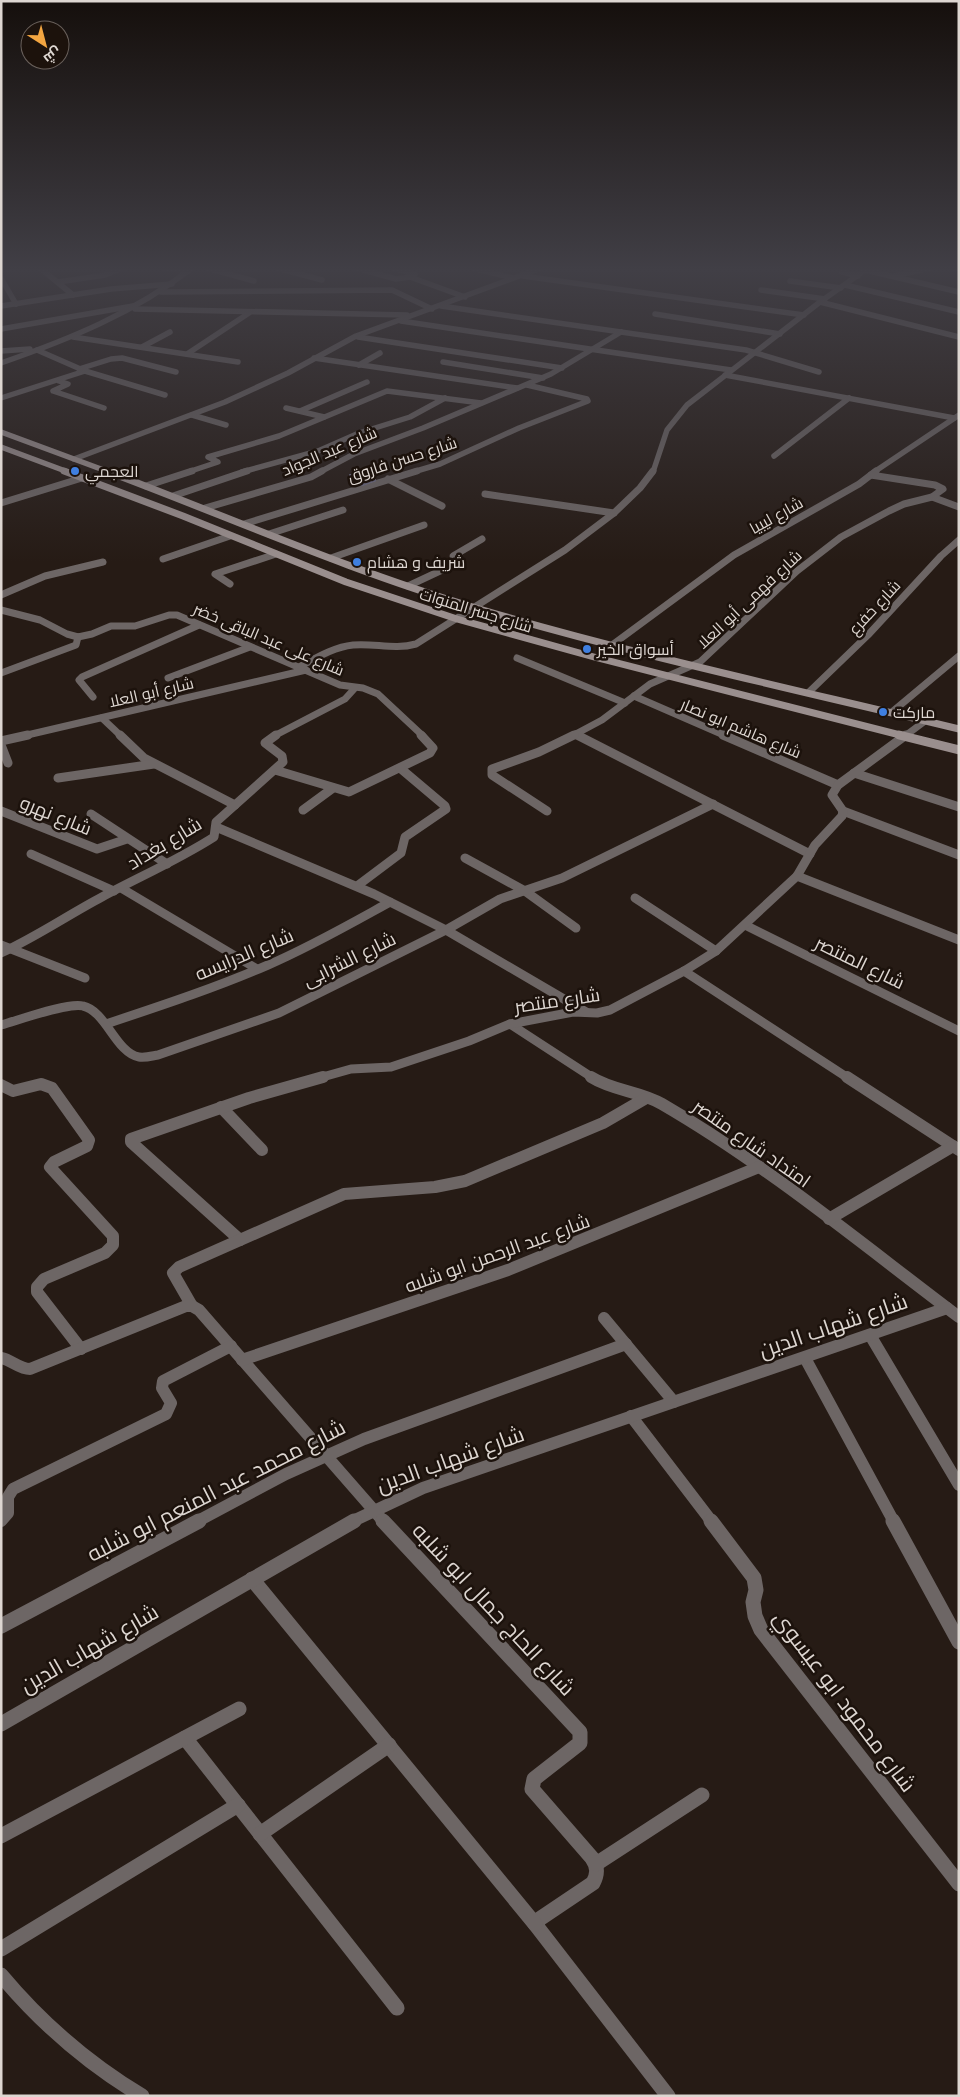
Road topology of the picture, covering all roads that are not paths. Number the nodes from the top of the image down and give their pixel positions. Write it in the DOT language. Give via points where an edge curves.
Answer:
graph roads {
  1 [pos="74,366"];
  2 [pos="93,366"];
  3 [pos="152,366"];
  4 [pos="299,366"];
  5 [pos="365,366"];
  6 [pos="467,366"];
  7 [pos="548,366"];
  8 [pos="566,366"];
  9 [pos="704,366"];
  10 [pos="737,366"];
  11 [pos="799,366"];
  12 [pos="562,368"];
  13 [pos="82,370"];
  14 [pos="731,370"];
  15 [pos="176,372"];
  16 [pos="819,372"];
  17 [pos="725,375"];
  18 [pos="543,378"];
  19 [pos="58,380"];
  20 [pos="367,382"];
  21 [pos="527,385"];
  22 [pos="518,388"];
  23 [pos="165,395"];
  24 [pos="1,398"];
  25 [pos="445,398"];
  26 [pos="849,398"];
  27 [pos="482,403"];
  28 [pos="104,408"];
  29 [pos="286,408"];
  30 [pos="300,412"];
  31 [pos="192,415"];
  32 [pos="956,416"];
  33 [pos="324,417"];
  34 [pos="226,425"];
  35 [pos="1,432"];
  36 [pos="3,450"];
  37 [pos="774,456"];
  38 [pos="74,459"];
  39 [pos="872,475"];
  40 [pos="82,478"];
  41 [pos="388,479"];
  42 [pos="146,486"];
  43 [pos="485,494"];
  44 [pos="173,496"];
  45 [pos="932,497"];
  46 [pos="1,503"];
  47 [pos="442,506"];
  48 [pos="959,507"];
  49 [pos="206,508"];
  50 [pos="343,510"];
  51 [pos="614,514"];
  52 [pos="244,524"];
  53 [pos="424,525"];
  54 [pos="269,534"];
  55 [pos="230,536"];
  56 [pos="482,539"];
  57 [pos="959,540"];
  58 [pos="276,554"];
  59 [pos="331,558"];
  60 [pos="163,559"];
  61 [pos="103,562"];
  62 [pos="230,584"];
  63 [pos="408,586"];
  64 [pos="1,595"];
  65 [pos="475,608"];
  66 [pos="1,610"];
  67 [pos="457,619"];
  68 [pos="199,625"];
  69 [pos="78,636"];
  70 [pos="612,646"];
  71 [pos="250,647"];
  72 [pos="959,656"];
  73 [pos="517,658"];
  74 [pos="695,665"];
  75 [pos="303,668"];
  76 [pos="1,673"];
  77 [pos="669,675"];
  78 [pos="168,678"];
  79 [pos="355,688"];
  80 [pos="809,692"];
  81 [pos="634,696"];
  82 [pos="93,697"];
  83 [pos="625,704"];
  84 [pos="892,712"];
  85 [pos="102,718"];
  86 [pos="925,720"];
  87 [pos="959,729"];
  88 [pos="576,734"];
  89 [pos="905,736"];
  90 [pos="1,743"];
  91 [pos="959,750"];
  92 [pos="8,763"];
  93 [pos="154,764"];
  94 [pos="400,768"];
  95 [pos="276,770"];
  96 [pos="854,773"];
  97 [pos="58,778"];
  98 [pos="838,785"];
  99 [pos="333,788"];
  100 [pos="713,804"];
  101 [pos="235,805"];
  102 [pos="959,807"];
  103 [pos="303,810"];
  104 [pos="546,811"];
  105 [pos="843,811"];
  106 [pos="3,813"];
  107 [pos="90,814"];
  108 [pos="216,827"];
  109 [pos="126,839"];
  110 [pos="31,854"];
  111 [pos="810,854"];
  112 [pos="959,855"];
  113 [pos="466,858"];
  114 [pos="167,864"];
  115 [pos="797,876"];
  116 [pos="357,886"];
  117 [pos="117,889"];
  118 [pos="525,891"];
  119 [pos="634,898"];
  120 [pos="390,902"];
  121 [pos="745,925"];
  122 [pos="576,928"];
  123 [pos="446,930"];
  124 [pos="959,940"];
  125 [pos="1,944"];
  126 [pos="12,948"];
  127 [pos="716,951"];
  128 [pos="1,953"];
  129 [pos="257,969"];
  130 [pos="684,971"];
  131 [pos="85,978"];
  132 [pos="587,1012"];
  133 [pos="106,1024"];
  134 [pos="510,1024"];
  135 [pos="1,1025"];
  136 [pos="959,1031"];
  137 [pos="4,1090"];
  138 [pos="646,1098"];
  139 [pos="221,1107"];
  140 [pos="956,1148"];
  141 [pos="262,1150"];
  142 [pos="760,1167"];
  143 [pos="829,1219"];
  144 [pos="240,1240"];
  145 [pos="192,1306"];
  146 [pos="947,1308"];
  147 [pos="959,1317"];
  148 [pos="604,1318"];
  149 [pos="870,1335"];
  150 [pos="626,1344"];
  151 [pos="230,1346"];
  152 [pos="82,1349"];
  153 [pos="1,1358"];
  154 [pos="805,1358"];
  155 [pos="242,1360"];
  156 [pos="674,1402"];
  157 [pos="631,1416"];
  158 [pos="328,1456"];
  159 [pos="959,1485"];
  160 [pos="373,1510"];
  161 [pos="1,1521"];
  162 [pos="252,1579"];
  163 [pos="1,1626"];
  164 [pos="959,1642"];
  165 [pos="238,1709"];
  166 [pos="1,1724"];
  167 [pos="185,1738"];
  168 [pos="389,1745"];
  169 [pos="702,1795"];
  170 [pos="238,1805"];
  171 [pos="260,1834"];
  172 [pos="1,1836"];
  173 [pos="596,1864"];
  174 [pos="959,1884"];
  175 [pos="535,1924"];
  176 [pos="1,1949"];
  177 [pos="1,1975"];
  178 [pos="397,2008"];
  179 [pos="142,2096"];
  180 [pos="668,2096"];
  1 -- 13 [label="street"];
  2 -- 13 [label="street"];
  3 -- 15 [label="street"];
  4 -- 31 [label="street" via="258,388"];
  5 -- 22 [label="street"];
  6 -- 18 [label="street"];
  7 -- 12 [label="street"];
  8 -- 12 [label="street, شارع عبد الجواد"];
  9 -- 14 [label="street"];
  10 -- 14 [label="street"];
  11 -- 16 [label="street"];
  12 -- 18 [label="street, شارع عبد الجواد"];
  13 -- 19 [label="street"];
  13 -- 23 [label="street"];
  14 -- 17 [label="street"];
  17 -- 26 [label="street"];
  17 -- 51 [label="street" via="687,405 671,425 664,436 652,474"];
  18 -- 21 [label="street, شارع عبد الجواد"];
  19 -- 24 [label="street"];
  19 -- 28 [label="street" via="68,384 53,391"];
  20 -- 30 [label="street"];
  21 -- 22 [label="street, شارع عبد الجواد"];
  21 -- 41 [label="street, شارع حسن فاروق" via="588,401 440,464"];
  22 -- 27 [label="street, شارع عبد الجواد"];
  25 -- 27 [label="street"];
  25 -- 33 [label="street" via="387,391"];
  25 -- 44 [label="street" via="410,417 358,434 318,452 240,473"];
  26 -- 32 [label="street"];
  26 -- 37 [label="street"];
  27 -- 49 [label="street, شارع عبد الجواد" via="354,454 311,477"];
  29 -- 30 [label="street"];
  30 -- 33 [label="street"];
  31 -- 34 [label="street"];
  31 -- 38 [label="street"];
  32 -- 39 [label="street, شارع ليبيا"];
  33 -- 42 [label="street" via="279,436 210,456 218,463"];
  35 -- 38 [label="street, شارع جسر المنوات"];
  36 -- 40 [label="street, شارع جسر المنوات"];
  38 -- 42 [label="street, شارع جسر المنوات"];
  39 -- 45 [label="street" via="942,487"];
  39 -- 70 [label="street, شارع ليبيا" via="734,555"];
  40 -- 46 [label="street"];
  40 -- 55 [label="street, شارع جسر المنوات"];
  41 -- 47 [label="street"];
  41 -- 52 [label="street, شارع حسن فاروق"];
  42 -- 44 [label="street, شارع جسر المنوات"];
  43 -- 51 [label="street"];
  44 -- 49 [label="street, شارع جسر المنوات"];
  45 -- 48 [label="street"];
  45 -- 74 [label="street, شارع فهمى أبو العلا" via="897,507 841,537 797,572"];
  49 -- 52 [label="street, شارع جسر المنوات"];
  50 -- 54 [label="street"];
  51 -- 65 [label="street"];
  52 -- 54 [label="street, شارع جسر المنوات"];
  53 -- 59 [label="street"];
  54 -- 59 [label="street, شارع جسر المنوات"];
  55 -- 58 [label="street, شارع جسر المنوات"];
  55 -- 60 [label="street"];
  56 -- 63 [label="street" via="453,556 455,564"];
  57 -- 80 [label="street, شارع خفرع"];
  58 -- 62 [label="street" via="215,574"];
  58 -- 67 [label="street, شارع جسر المنوات" via="363,588"];
  59 -- 63 [label="street, شارع جسر المنوات"];
  61 -- 64 [label="street" via="46,576"];
  63 -- 65 [label="street, شارع جسر المنوات"];
  65 -- 67 [label="street"];
  65 -- 70 [label="street, شارع جسر المنوات"];
  66 -- 69 [label="street" via="40,620"];
  67 -- 75 [label="street" via="404,648 348,646"];
  67 -- 77 [label="street, شارع جسر المنوات"];
  68 -- 69 [label="street, شارع على عبد الباقى خضر" via="177,615 169,615 135,626 111,626"];
  68 -- 71 [label="street, شارع على عبد الباقى خضر"];
  68 -- 82 [label="street" via="82,676 79,681"];
  69 -- 76 [label="street" via="78,644 73,647"];
  70 -- 74 [label="street, شارع جسر المنوات"];
  71 -- 75 [label="street, شارع على عبد الباقى خضر"];
  71 -- 78 [label="street"];
  72 -- 84 [label="street"];
  73 -- 83 [label="street"];
  74 -- 77 [label="street, شارع فهمى أبو العلا"];
  74 -- 80 [label="street, شارع جسر المنوات"];
  75 -- 79 [label="street, شارع على عبد الباقى خضر" via="340,685"];
  75 -- 85 [label="street, شارع أبو العلا"];
  77 -- 81 [label="street, شارع فهمى أبو العلا"];
  77 -- 89 [label="street, شارع جسر المنوات"];
  79 -- 94 [label="street, شارع على عبد الباقى خضر" via="378,694 433,746 430,753"];
  79 -- 95 [label="street" via="345,699 268,739 265,743 284,758"];
  80 -- 84 [label="street, شارع جسر المنوات"];
  81 -- 83 [label="street, شارع فهمى أبو العلا"];
  81 -- 98 [label="street, شارع هاشم ابو نصار"];
  83 -- 88 [label="street, شارع فهمى أبو العلا"];
  84 -- 86 [label="street, شارع جسر المنوات"];
  85 -- 90 [label="street, شارع أبو العلا"];
  85 -- 93 [label="street" via="135,751"];
  86 -- 87 [label="street, شارع جسر المنوات"];
  86 -- 89 [label="street"];
  88 -- 100 [label="street"];
  88 -- 104 [label="street, شارع فهمى أبو العلا" via="491,771 492,775"];
  89 -- 91 [label="street, شارع جسر المنوات"];
  89 -- 96 [label="street"];
  90 -- 92 [label="street"];
  93 -- 97 [label="street"];
  93 -- 101 [label="street"];
  94 -- 99 [label="street" via="354,791"];
  94 -- 116 [label="street" via="446,809 405,837 400,852"];
  95 -- 99 [label="street"];
  95 -- 101 [label="street, شارع بغداد"];
  96 -- 98 [label="street"];
  96 -- 102 [label="street"];
  98 -- 105 [label="street" via="832,795"];
  99 -- 103 [label="street"];
  100 -- 111 [label="street"];
  100 -- 118 [label="street, شارع الشرابى" via="562,878"];
  101 -- 108 [label="street, شارع بغداد" via="216,822"];
  105 -- 111 [label="street, شارع منتصر" via="838,822 824,834"];
  105 -- 112 [label="street"];
  106 -- 109 [label="street, شارع نهرو" via="97,849"];
  107 -- 109 [label="street"];
  108 -- 114 [label="street, شارع بغداد" via="214,837"];
  108 -- 116 [label="street"];
  109 -- 114 [label="street"];
  110 -- 117 [label="street"];
  111 -- 115 [label="street, شارع منتصر"];
  113 -- 118 [label="street"];
  114 -- 117 [label="street, شارع بغداد"];
  115 -- 121 [label="street, شارع منتصر"];
  115 -- 124 [label="street"];
  116 -- 120 [label="street"];
  117 -- 126 [label="street, شارع بغداد"];
  117 -- 129 [label="street"];
  118 -- 122 [label="street"];
  118 -- 123 [label="street, شارع الشرابى" via="500,899"];
  119 -- 127 [label="street"];
  120 -- 123 [label="street"];
  120 -- 129 [label="street, شارع الدرايسه"];
  121 -- 127 [label="street, شارع منتصر"];
  121 -- 136 [label="street, شارع المنتصر"];
  123 -- 132 [label="street"];
  123 -- 133 [label="street, شارع الشرابى" via="279,1013 152,1056 139,1057 129,1053"];
  125 -- 126 [label="street"];
  126 -- 128 [label="street, شارع بغداد"];
  126 -- 131 [label="street"];
  127 -- 130 [label="street, شارع منتصر"];
  129 -- 133 [label="street, شارع الدرايسه"];
  130 -- 132 [label="street, شارع منتصر" via="610,1010"];
  130 -- 140 [label="street"];
  132 -- 134 [label="street, شارع منتصر"];
  133 -- 135 [label="street, شارع الشرابى" via="92,1009 75,1005"];
  134 -- 138 [label="street, امتداد شارع منتصر" via="602,1083"];
  134 -- 139 [label="street, شارع منتصر" via="392,1067 351,1069"];
  137 -- 152 [label="street" via="21,1090 41,1084 52,1088 89,1140 87,1146 50,1167 113,1236 113,1245 105,1253 44,1279 37,1287 38,1296"];
  138 -- 142 [label="street, امتداد شارع منتصر" via="672,1110"];
  138 -- 144 [label="street" via="603,1123 465,1181 436,1187 344,1194"];
  139 -- 141 [label="street"];
  139 -- 144 [label="street, شارع منتصر" via="134,1137 131,1142"];
  140 -- 143 [label="street"];
  142 -- 143 [label="street, امتداد شارع منتصر"];
  142 -- 155 [label="street, شارع عبد الرحمن ابو شلبه" via="508,1270"];
  143 -- 146 [label="street, امتداد شارع منتصر"];
  144 -- 145 [label="street, شارع الحاج جمال ابو شلبه" via="174,1270"];
  145 -- 151 [label="street, شارع الحاج جمال ابو شلبه"];
  145 -- 152 [label="street"];
  146 -- 147 [label="street, امتداد شارع منتصر"];
  146 -- 149 [label="street, شارع شهاب الدين"];
  148 -- 150 [label="street"];
  149 -- 154 [label="street, شارع شهاب الدين"];
  149 -- 159 [label="street"];
  150 -- 156 [label="street"];
  150 -- 158 [label="street, شارع محمد عبد المنعم ابو شلبه" via="364,1439"];
  151 -- 155 [label="street, شارع الحاج جمال ابو شلبه"];
  151 -- 161 [label="street" via="166,1378 162,1388 171,1403 166,1414 13,1488 8,1497 8,1514"];
  152 -- 153 [label="street" via="30,1370"];
  154 -- 156 [label="street, شارع شهاب الدين"];
  154 -- 164 [label="street"];
  155 -- 158 [label="street, شارع الحاج جمال ابو شلبه"];
  156 -- 157 [label="street, شارع شهاب الدين"];
  157 -- 160 [label="street, شارع شهاب الدين" via="423,1488"];
  157 -- 174 [label="street, شارع محمود ابو عيسوي" via="754,1578 753,1602 761,1630"];
  158 -- 160 [label="street, شارع الحاج جمال ابو شلبه"];
  158 -- 163 [label="street, شارع محمد عبد المنعم ابو شلبه" via="286,1474"];
  160 -- 162 [label="street, شارع شهاب الدين"];
  160 -- 173 [label="street, شارع الحاج جمال ابو شلبه" via="580,1732 580,1743 534,1779 532,1789"];
  162 -- 166 [label="street, شارع شهاب الدين"];
  162 -- 168 [label="street"];
  165 -- 167 [label="street"];
  167 -- 170 [label="street"];
  167 -- 172 [label="street"];
  168 -- 171 [label="street"];
  168 -- 175 [label="street"];
  169 -- 173 [label="street"];
  170 -- 171 [label="street"];
  170 -- 176 [label="street"];
  171 -- 178 [label="street"];
  173 -- 175 [label="street" via="597,1877 593,1882"];
  175 -- 180 [label="street"];
  177 -- 179 [label="street" via="22,2002 65,2043 114,2080"];
}
